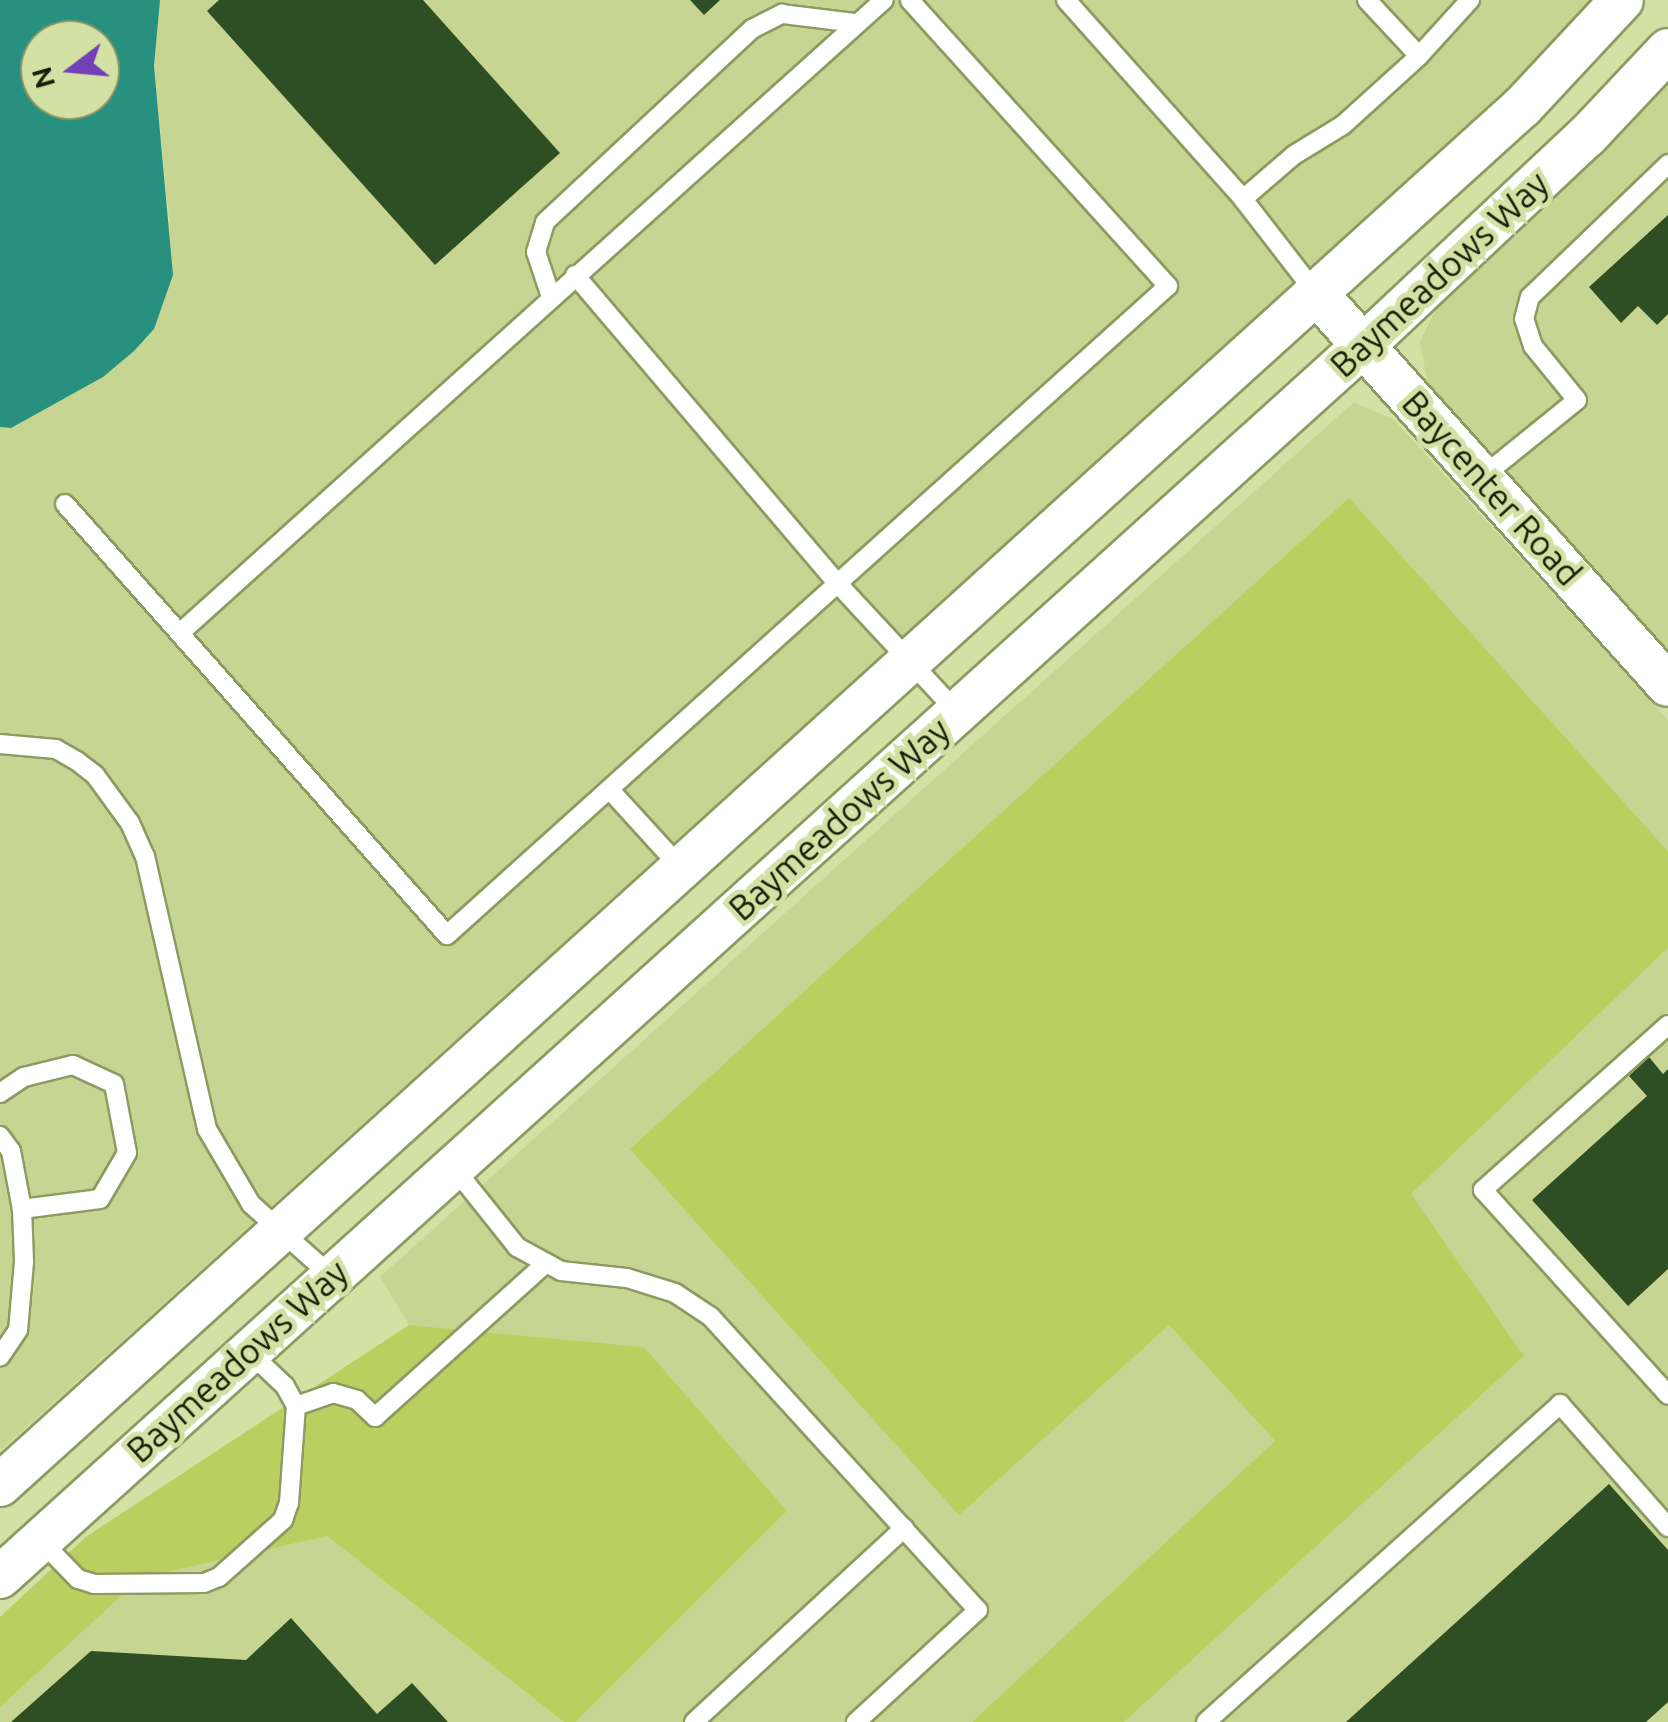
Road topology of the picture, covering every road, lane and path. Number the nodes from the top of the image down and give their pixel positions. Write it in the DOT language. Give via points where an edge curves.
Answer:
graph roads {
  1 [pos="884,0"];
  2 [pos="910,0"];
  3 [pos="1066,0"];
  4 [pos="1367,0"];
  5 [pos="1470,0"];
  6 [pos="1622,0"];
  7 [pos="855,22"];
  8 [pos="1419,56"];
  9 [pos="1666,64"];
  10 [pos="1668,164"];
  11 [pos="1243,198"];
  12 [pos="574,275"];
  13 [pos="1315,292"];
  14 [pos="551,297"];
  15 [pos="1364,346"];
  16 [pos="1482,478"];
  17 [pos="65,504"];
  18 [pos="839,586"];
  19 [pos="180,632"];
  20 [pos="911,662"];
  21 [pos="1668,685"];
  22 [pos="957,712"];
  23 [pos="0,744"];
  24 [pos="610,790"];
  25 [pos="680,867"];
  26 [pos="1668,1024"];
  27 [pos="0,1094"];
  28 [pos="0,1136"];
  29 [pos="452,1165"];
  30 [pos="22,1210"];
  31 [pos="283,1228"];
  32 [pos="546,1263"];
  33 [pos="330,1276"];
  34 [pos="248,1351"];
  35 [pos="0,1357"];
  36 [pos="1668,1395"];
  37 [pos="296,1406"];
  38 [pos="0,1485"];
  39 [pos="1668,1526"];
  40 [pos="904,1528"];
  41 [pos="40,1540"];
  42 [pos="0,1577"];
  43 [pos="694,1722"];
  44 [pos="856,1722"];
  45 [pos="1206,1722"];
  1 -- 7 [label="lane"];
  2 -- 18 [label="lane" via="1168,286"];
  3 -- 11 [label="lane"];
  4 -- 8 [label="lane"];
  5 -- 8 [label="lane"];
  6 -- 13 [label="street, Baymeadows Way" via="1522,106"];
  7 -- 12 [label="lane"];
  7 -- 14 [label="lane" via="782,14 752,28 545,222 536,252"];
  8 -- 11 [label="lane" via="1343,125"];
  9 -- 15 [label="street, Baymeadows Way"];
  10 -- 16 [label="lane" via="1530,297 1524,319 1533,346 1577,400"];
  11 -- 13 [label="lane"];
  12 -- 14 [label="lane"];
  12 -- 18 [label="lane"];
  13 -- 15 [label="street, Baycenter Road"];
  13 -- 20 [label="street, Baymeadows Way"];
  14 -- 19 [label="lane"];
  15 -- 16 [label="street, Baycenter Road"];
  15 -- 22 [label="street, Baymeadows Way"];
  16 -- 21 [label="street, Baycenter Road"];
  17 -- 19 [label="lane"];
  18 -- 20 [label="lane"];
  18 -- 24 [label="lane"];
  19 -- 24 [label="lane" via="448,935"];
  20 -- 22 [label="lane"];
  20 -- 25 [label="street, Baymeadows Way"];
  22 -- 29 [label="street, Baymeadows Way"];
  23 -- 31 [label="lane" via="56,749 77,760 130,823 145,856 207,1128 251,1204"];
  24 -- 25 [label="lane"];
  25 -- 31 [label="street, Baymeadows Way"];
  26 -- 36 [label="lane" via="1483,1190"];
  27 -- 30 [label="lane" via="24,1077 73,1064 114,1084 127,1153 100,1199"];
  28 -- 30 [label="lane" via="11,1151"];
  29 -- 32 [label="lane" via="517,1247"];
  29 -- 33 [label="street, Baymeadows Way"];
  30 -- 35 [label="lane" via="18,1330"];
  31 -- 33 [label="lane"];
  31 -- 38 [label="street, Baymeadows Way"];
  32 -- 37 [label="lane" via="375,1417 357,1400 333,1393"];
  32 -- 40 [label="lane" via="676,1293 710,1317"];
  33 -- 34 [label="street, Baymeadows Way"];
  34 -- 37 [label="lane"];
  34 -- 41 [label="street, Baymeadows Way"];
  37 -- 41 [label="lane" via="282,1520 219,1576 204,1582 94,1584 78,1579"];
  39 -- 45 [label="lane" via="1560,1404"];
  40 -- 43 [label="lane"];
  40 -- 44 [label="lane" via="978,1610"];
  41 -- 42 [label="street, Baymeadows Way"];
}
